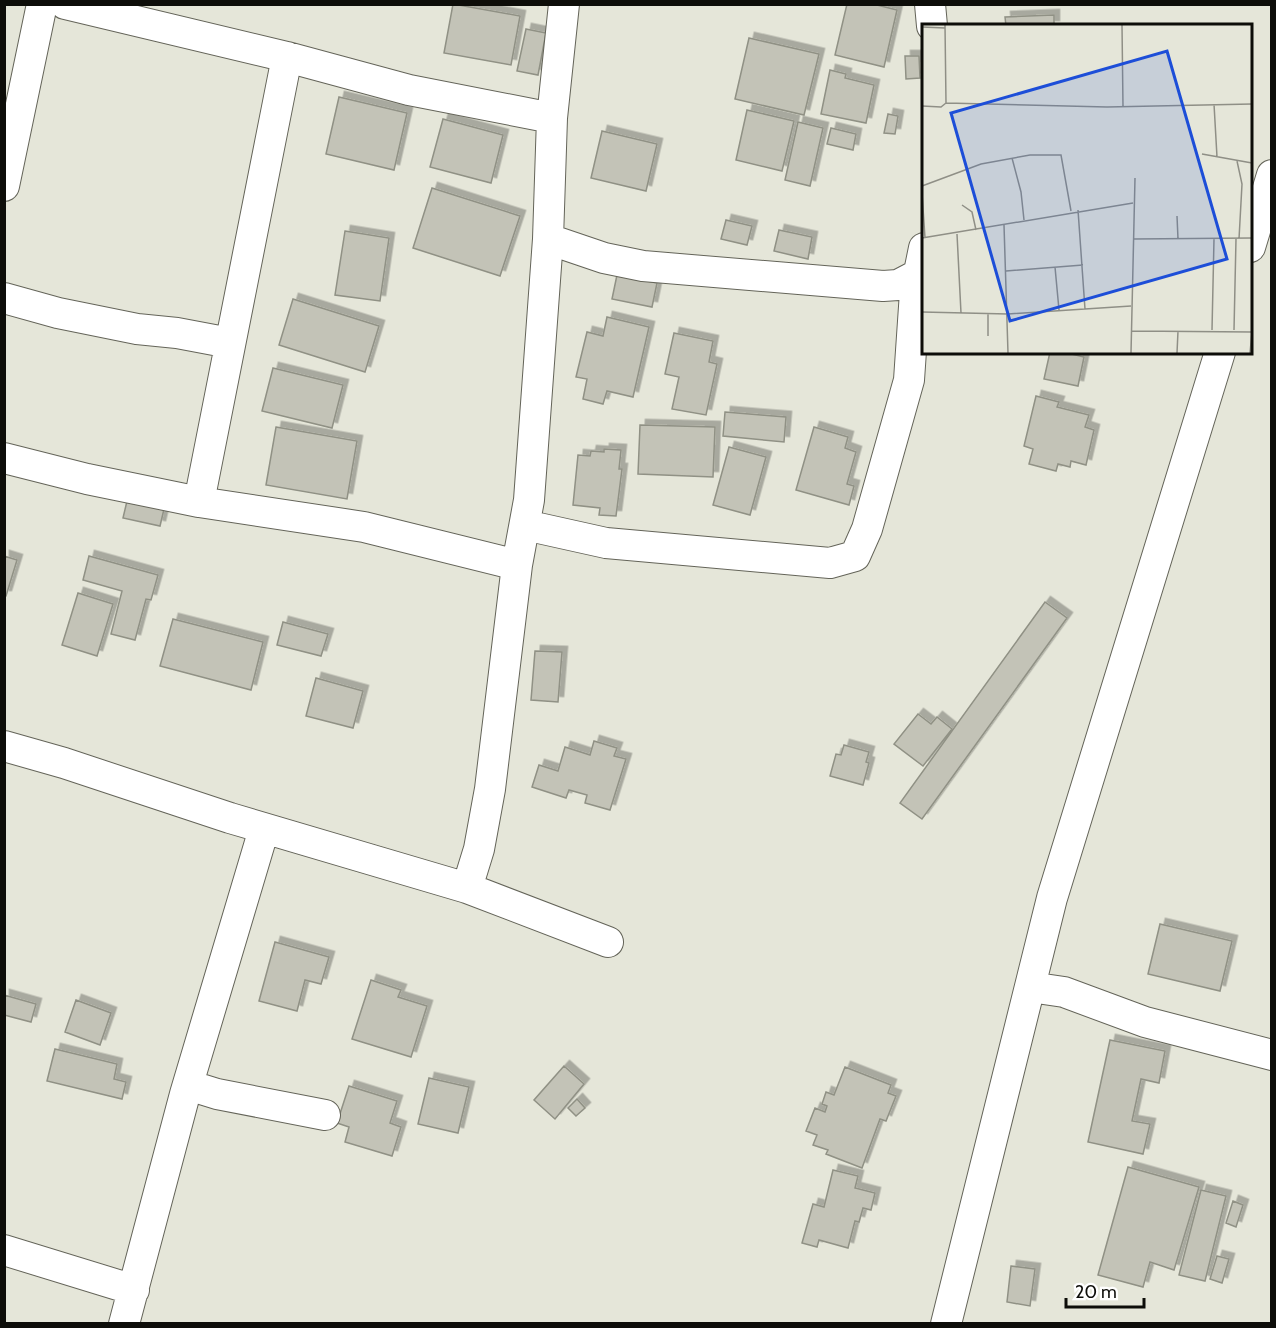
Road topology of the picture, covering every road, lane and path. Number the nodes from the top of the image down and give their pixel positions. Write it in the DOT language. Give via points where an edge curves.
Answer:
graph roads {
  1 [pos="42,4"];
  2 [pos="65,4"];
  3 [pos="564,4"];
  4 [pos="930,4"];
  5 [pos="932,24"];
  6 [pos="287,57"];
  7 [pos="552,118"];
  8 [pos="1272,175"];
  9 [pos="4,186"];
  10 [pos="548,239"];
  11 [pos="1252,244"];
  12 [pos="921,261"];
  13 [pos="4,298"];
  14 [pos="230,343"];
  15 [pos="1219,354"];
  16 [pos="4,458"];
  17 [pos="199,502"];
  18 [pos="525,525"];
  19 [pos="517,565"];
  20 [pos="4,746"];
  21 [pos="264,829"];
  22 [pos="467,888"];
  23 [pos="608,942"];
  24 [pos="1030,987"];
  25 [pos="1272,1055"];
  26 [pos="188,1086"];
  27 [pos="325,1114"];
  28 [pos="4,1250"];
  29 [pos="134,1290"];
  30 [pos="124,1323"];
  31 [pos="946,1323"];
  1 -- 9 [label="street"];
  2 -- 6 [label="street"];
  3 -- 7 [label="street"];
  4 -- 5 [label="street"];
  6 -- 7 [label="street" via="409,90"];
  6 -- 14 [label="street"];
  7 -- 10 [label="street"];
  8 -- 11 [label="street"];
  10 -- 12 [label="street" via="643,266 884,286 898,285"];
  10 -- 18 [label="street"];
  12 -- 18 [label="street" via="909,380 867,530 855,555 830,563 606,543"];
  13 -- 14 [label="street" via="137,329"];
  14 -- 17 [label="street"];
  15 -- 24 [label="street" via="1052,898"];
  16 -- 17 [label="street"];
  17 -- 19 [label="street" via="364,527"];
  18 -- 19 [label="street"];
  19 -- 22 [label="street" via="490,789"];
  20 -- 21 [label="street"];
  21 -- 22 [label="street"];
  21 -- 26 [label="street"];
  22 -- 23 [label="street"];
  24 -- 25 [label="street" via="1064,992 1145,1022"];
  24 -- 31 [label="street"];
  26 -- 27 [label="street"];
  26 -- 29 [label="street"];
  28 -- 29 [label="street"];
  29 -- 30 [label="street"];
}
